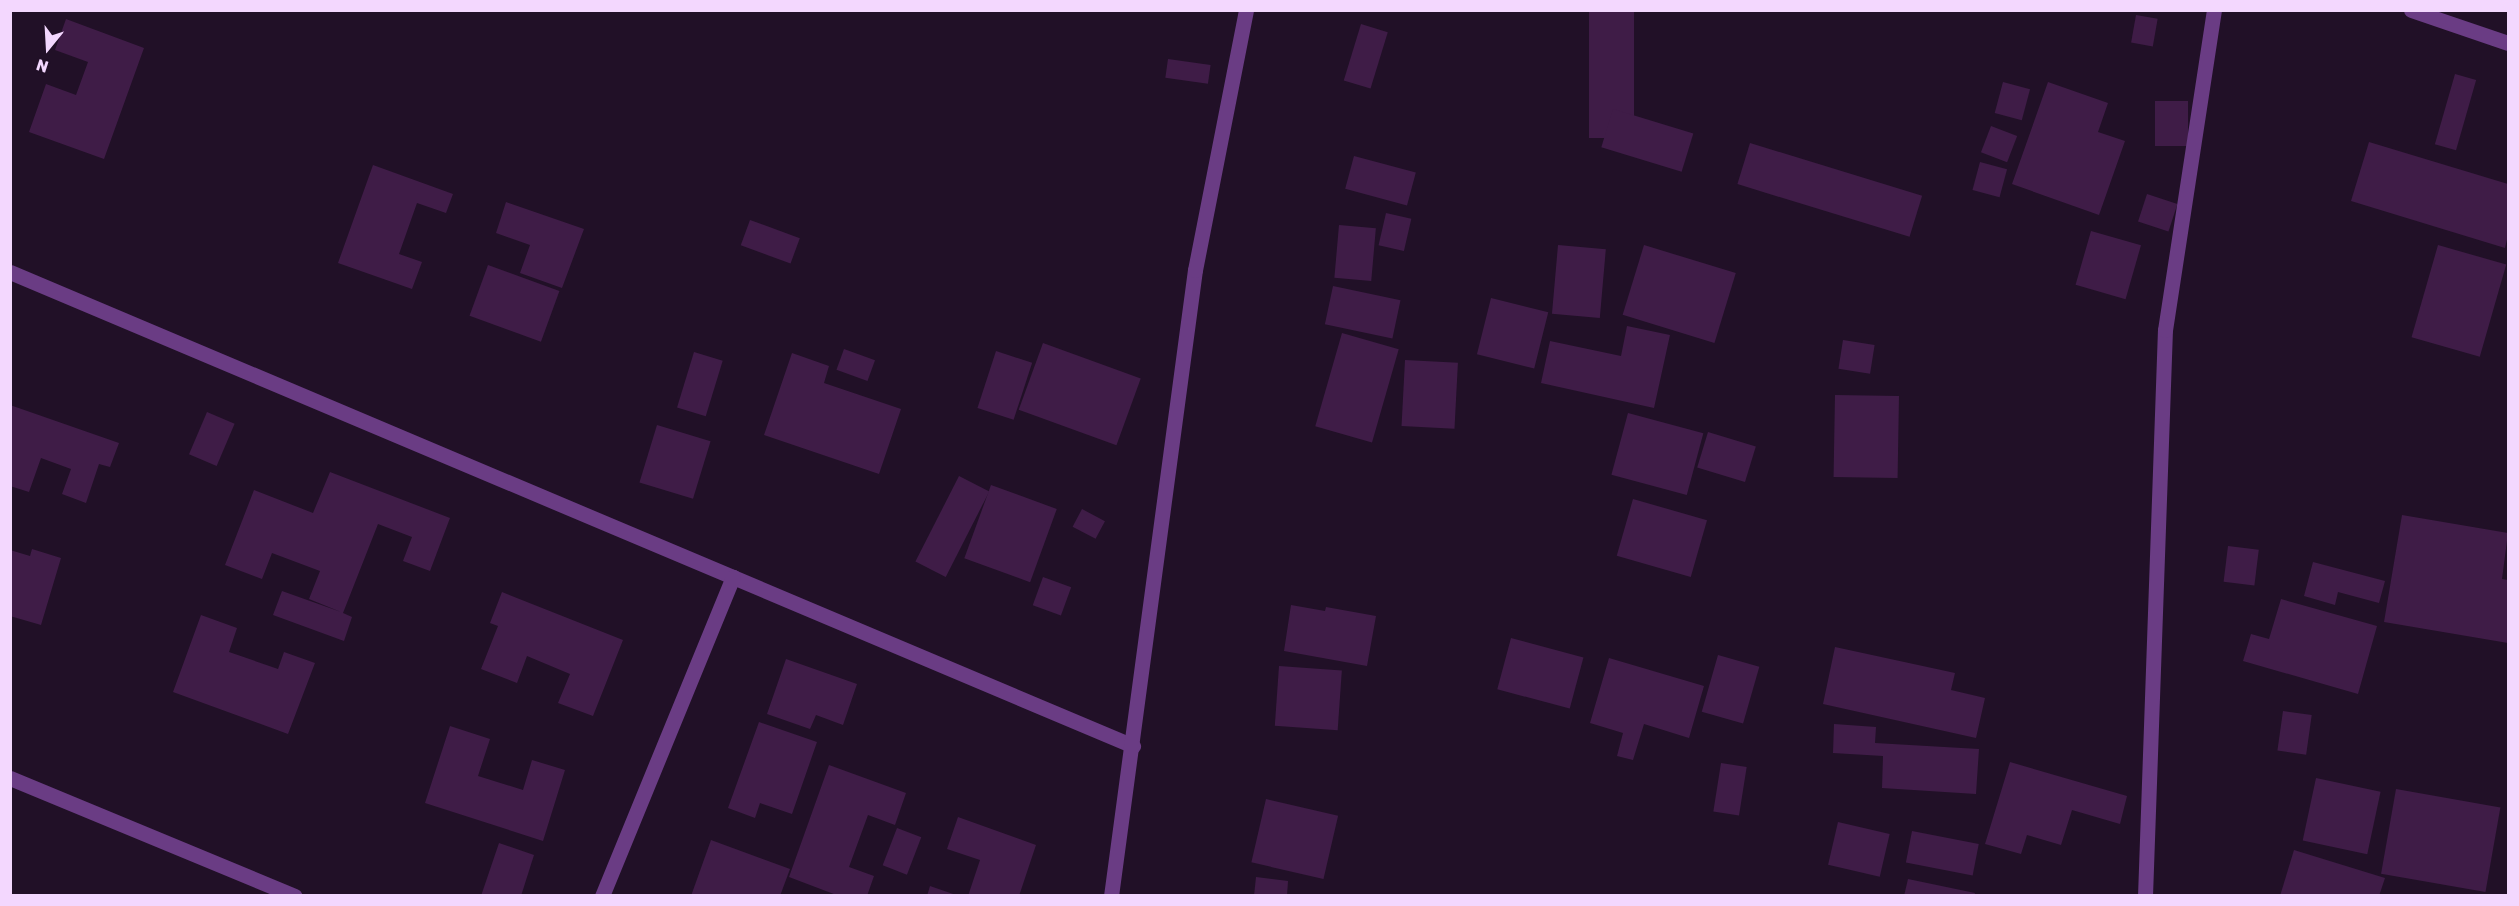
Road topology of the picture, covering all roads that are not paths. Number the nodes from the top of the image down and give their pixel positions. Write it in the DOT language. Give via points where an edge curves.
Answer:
graph roads {
  1 [pos="1246,10"];
  2 [pos="2214,10"];
  3 [pos="2411,10"];
  4 [pos="2508,43"];
  5 [pos="10,272"];
  6 [pos="733,577"];
  7 [pos="1132,746"];
  8 [pos="10,778"];
  9 [pos="295,896"];
  10 [pos="602,896"];
  11 [pos="1111,896"];
  12 [pos="2145,896"];
  1 -- 7 [label="street" via="1195,270"];
  2 -- 12 [label="street" via="2165,330"];
  3 -- 4 [label="street"];
  5 -- 6 [label="street"];
  6 -- 7 [label="street"];
  6 -- 10 [label="street"];
  7 -- 11 [label="street"];
  8 -- 9 [label="street"];
}
